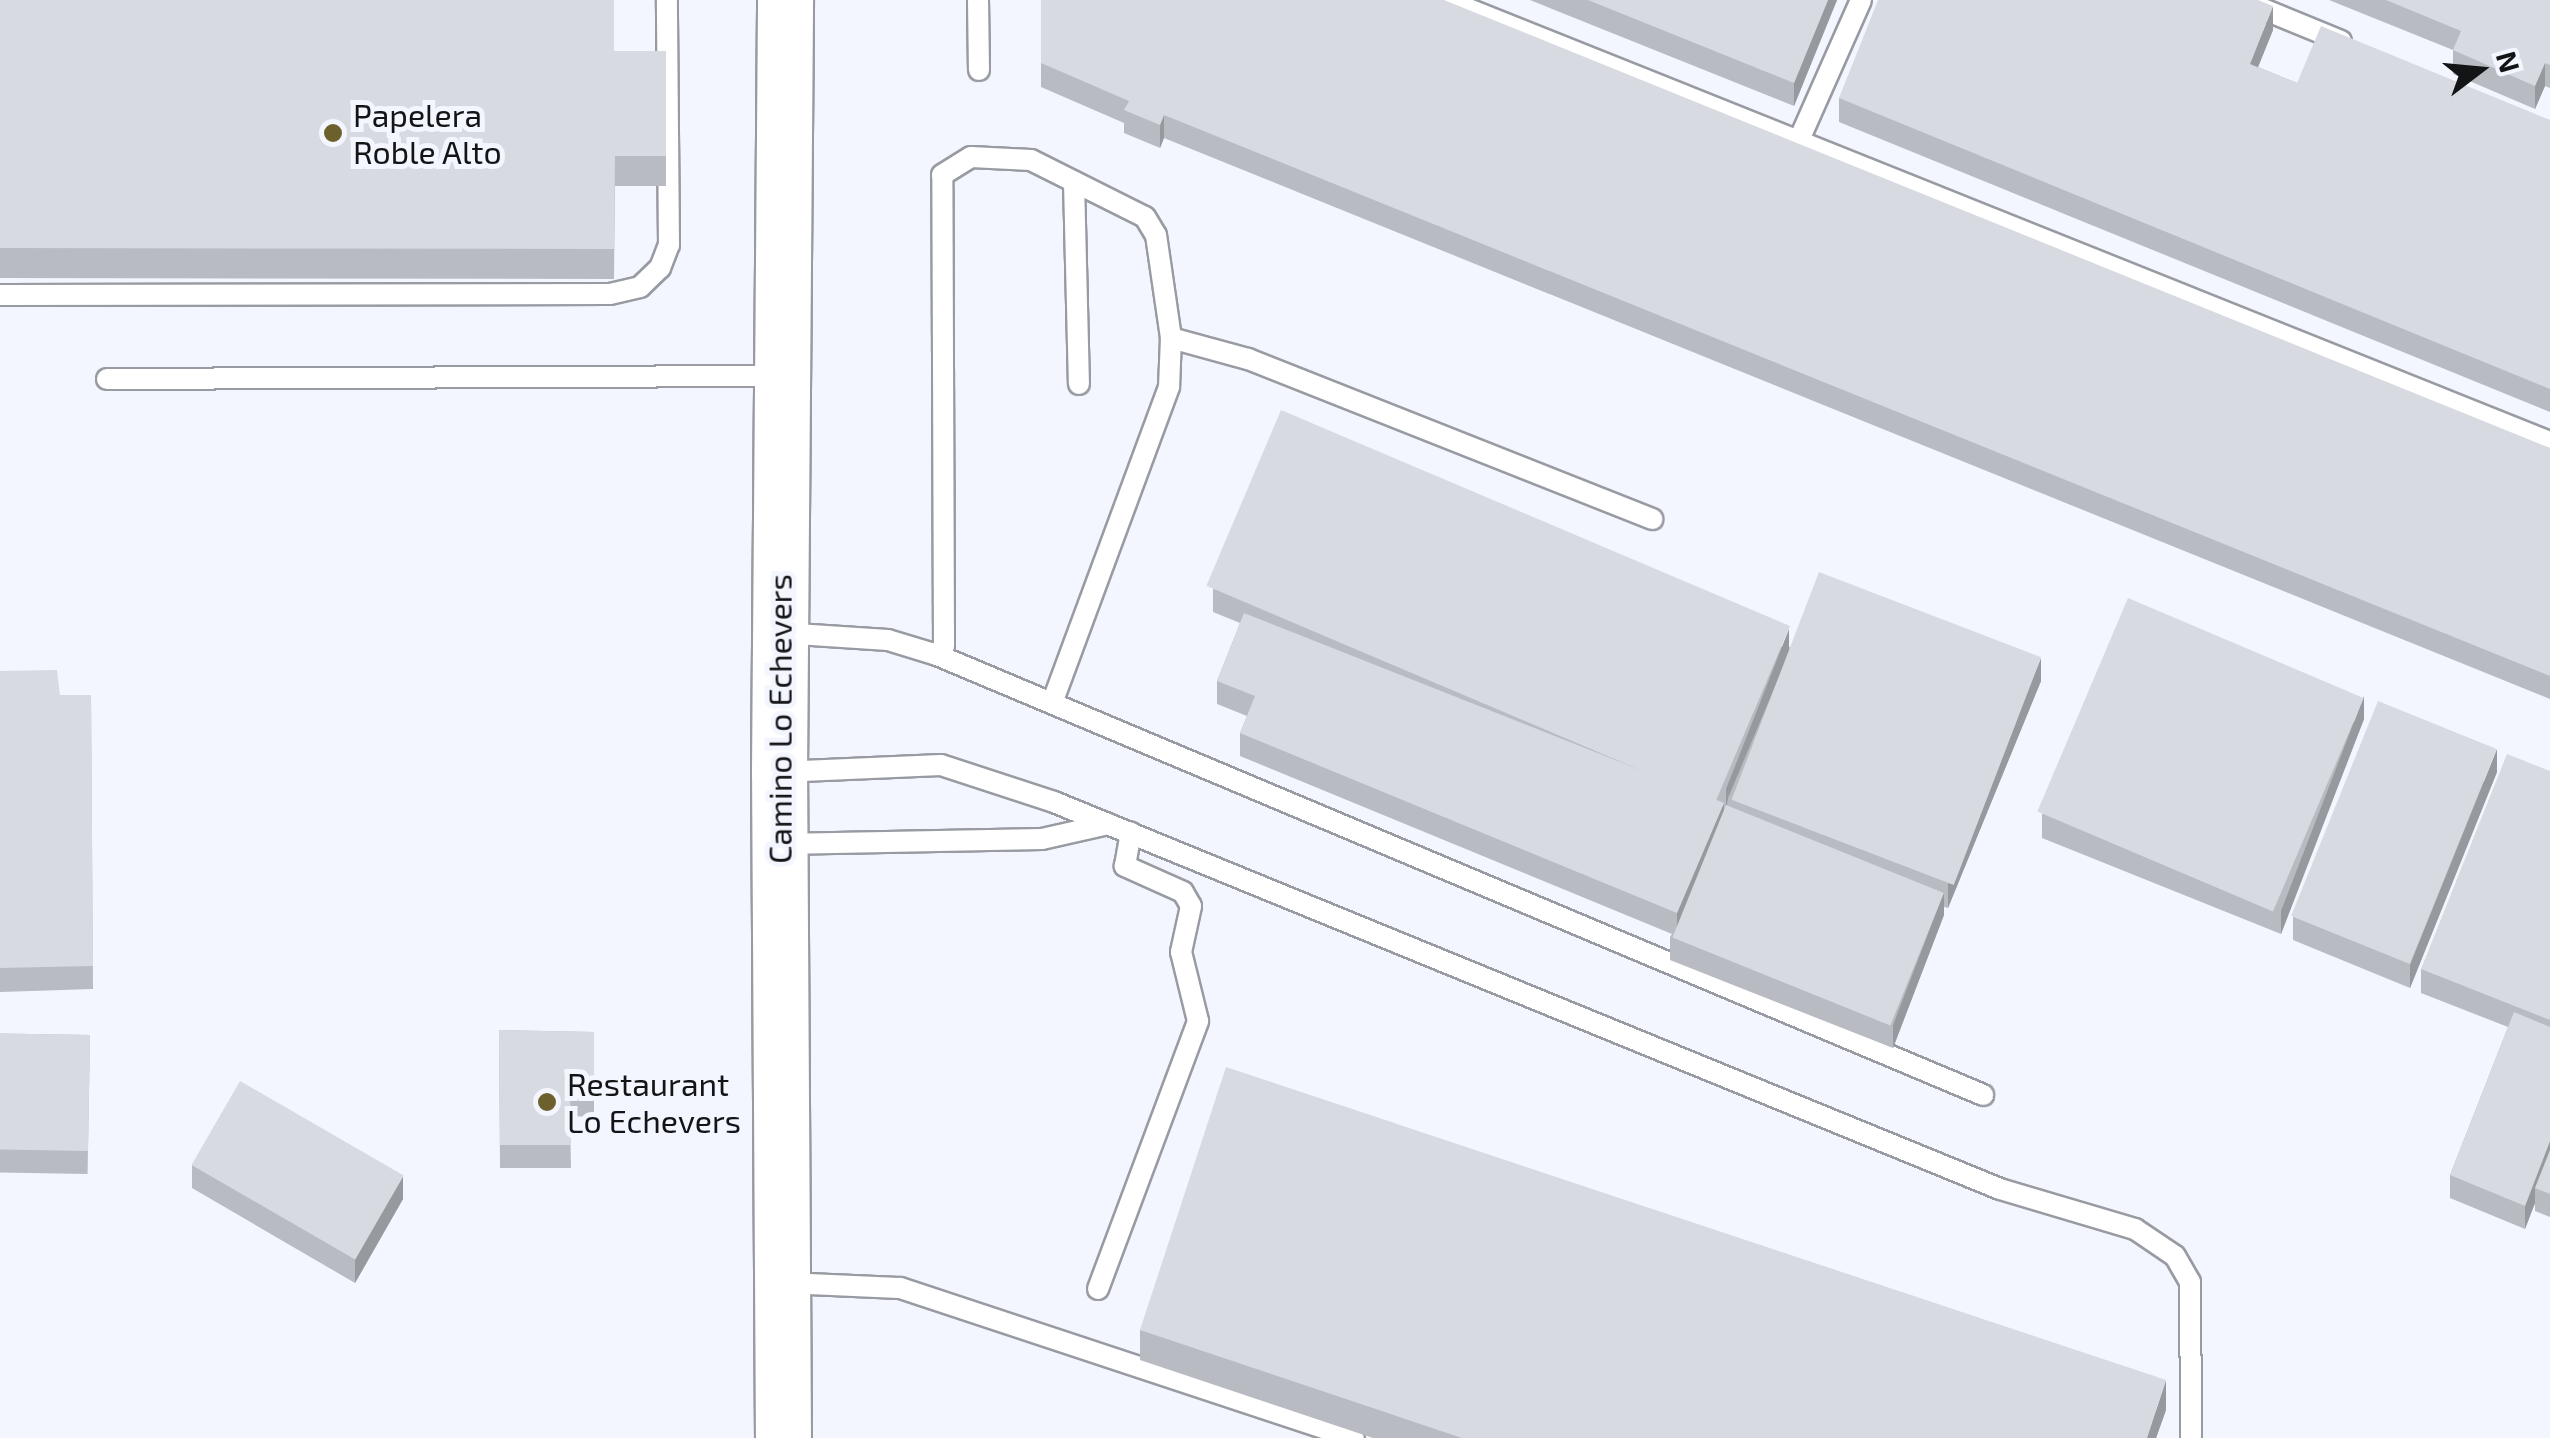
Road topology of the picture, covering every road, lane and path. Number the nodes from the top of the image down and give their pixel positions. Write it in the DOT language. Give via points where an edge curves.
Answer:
graph roads {
  1 [pos="667,0"];
  2 [pos="785,0"];
  3 [pos="978,0"];
  4 [pos="1446,0"];
  5 [pos="1861,0"];
  6 [pos="2241,0"];
  7 [pos="2368,52"];
  8 [pos="978,70"];
  9 [pos="1799,140"];
  10 [pos="1074,182"];
  11 [pos="0,295"];
  12 [pos="1172,338"];
  13 [pos="781,376"];
  14 [pos="107,379"];
  15 [pos="1079,384"];
  16 [pos="2550,442"];
  17 [pos="1652,520"];
  18 [pos="779,632"];
  19 [pos="936,654"];
  20 [pos="1053,700"];
  21 [pos="778,772"];
  22 [pos="1108,824"];
  23 [pos="1131,833"];
  24 [pos="779,844"];
  25 [pos="1983,1095"];
  26 [pos="782,1283"];
  27 [pos="1098,1289"];
  28 [pos="783,1438"];
  29 [pos="1354,1438"];
  30 [pos="2191,1438"];
  1 -- 11 [label="lane" via="669,244 660,268 640,286 610,294"];
  2 -- 13 [label="main road, Camino Lo Echevers"];
  3 -- 8 [label="lane"];
  4 -- 9 [label="lane"];
  5 -- 9 [label="lane"];
  6 -- 7 [label="lane"];
  9 -- 16 [label="lane"];
  10 -- 12 [label="lane" via="1145,216 1156,235"];
  10 -- 15 [label="lane"];
  10 -- 19 [label="lane" via="1032,160 996,155 971,157 942,175 944,646"];
  12 -- 17 [label="lane" via="1248,359"];
  12 -- 20 [label="lane" via="1169,387"];
  13 -- 14 [label="lane"];
  13 -- 18 [label="main road, Camino Lo Echevers"];
  18 -- 19 [label="lane" via="888,640"];
  18 -- 21 [label="main road, Camino Lo Echevers"];
  19 -- 20 [label="lane"];
  20 -- 25 [label="lane"];
  21 -- 22 [label="lane" via="942,766"];
  21 -- 24 [label="main road, Camino Lo Echevers"];
  22 -- 23 [label="lane"];
  22 -- 24 [label="lane" via="1042,839"];
  23 -- 27 [label="lane" via="1125,866 1182,892 1192,906 1181,952 1198,1021"];
  23 -- 30 [label="lane" via="2000,1189 2135,1229 2175,1256 2190,1282"];
  24 -- 26 [label="main road, Camino Lo Echevers"];
  26 -- 28 [label="main road, Camino Lo Echevers"];
  26 -- 29 [label="lane" via="900,1288"];
}
